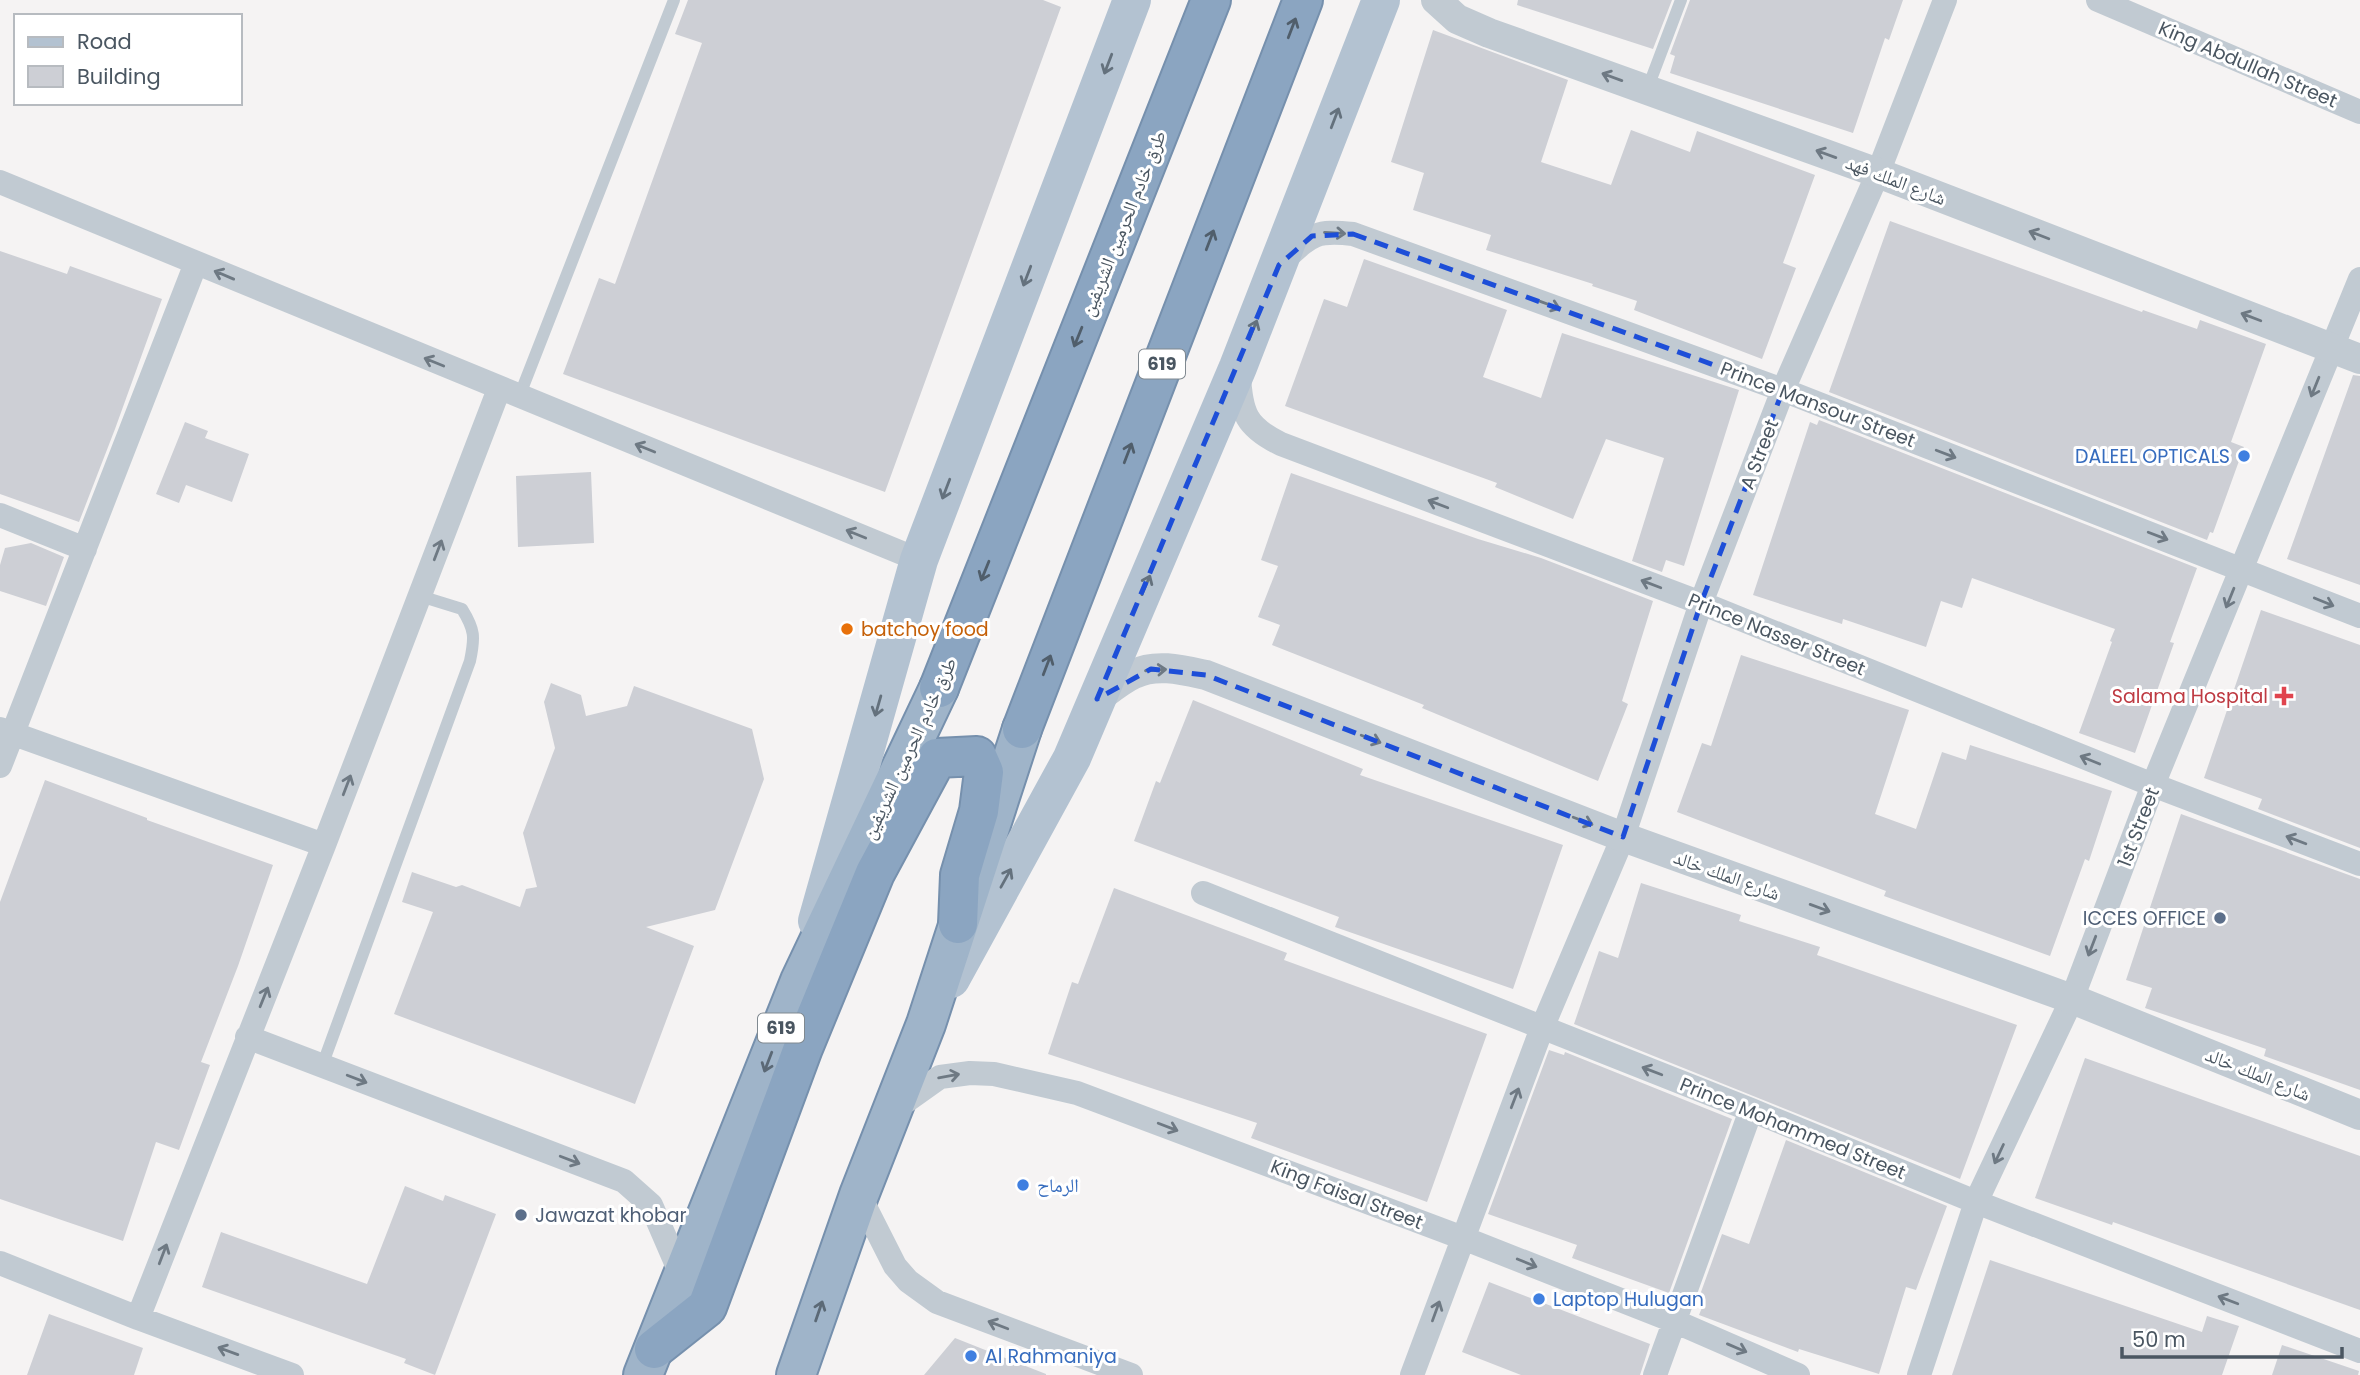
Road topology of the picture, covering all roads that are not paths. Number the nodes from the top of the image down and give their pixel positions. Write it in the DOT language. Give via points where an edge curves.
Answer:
graph roads {
  1 [pos="674,0"];
  2 [pos="1132,0"];
  3 [pos="1211,0"];
  4 [pos="1303,0"];
  5 [pos="1381,0"];
  6 [pos="1436,0"];
  7 [pos="1681,0"];
  8 [pos="1945,0"];
  9 [pos="2098,0"];
  10 [pos="1647,90"];
  11 [pos="2360,112"];
  12 [pos="1878,173"];
  13 [pos="0,182"];
  14 [pos="195,263"];
  15 [pos="1279,265"];
  16 [pos="2360,279"];
  17 [pos="2330,348"];
  18 [pos="2360,359"];
  19 [pos="1238,367"];
  20 [pos="1783,390"];
  21 [pos="509,393"];
  22 [pos="0,515"];
  23 [pos="85,549"];
  24 [pos="919,560"];
  25 [pos="2243,569"];
  26 [pos="420,596"];
  27 [pos="1701,603"];
  28 [pos="2360,616"];
  29 [pos="1097,699"];
  30 [pos="6,732"];
  31 [pos="0,766"];
  32 [pos="2153,785"];
  33 [pos="1623,837"];
  34 [pos="324,845"];
  35 [pos="2360,864"];
  36 [pos="1203,892"];
  37 [pos="958,924"];
  38 [pos="800,981"];
  39 [pos="2072,999"];
  40 [pos="926,1024"];
  41 [pos="1542,1028"];
  42 [pos="247,1037"];
  43 [pos="322,1066"];
  44 [pos="1751,1110"];
  45 [pos="892,1111"];
  46 [pos="2360,1115"];
  47 [pos="859,1195"];
  48 [pos="1976,1202"];
  49 [pos="1463,1238"];
  50 [pos="0,1263"];
  51 [pos="683,1279"];
  52 [pos="138,1318"];
  53 [pos="1674,1321"];
  54 [pos="2360,1351"];
  55 [pos="649,1362"];
  56 [pos="292,1375"];
  57 [pos="796,1375"];
  58 [pos="1130,1375"];
  59 [pos="1412,1375"];
  60 [pos="1655,1375"];
  61 [pos="1798,1375"];
  62 [pos="1919,1375"];
  1 -- 21 [label="lane"];
  2 -- 24 [label="main road, one-way"];
  3 -- 38 [label="highway, طرق خادم الحرمين الشريفين / 619, one-way" via="939,688"];
  37 -- 4 [label="highway, 619, one-way" via="1022,729"];
  15 -- 5 [label="main road, one-way"];
  10 -- 6 [label="street, شارع الملك فهد, one-way" via="1489,33 1457,19"];
  7 -- 10 [label="lane"];
  8 -- 12 [label="street, A Street"];
  9 -- 11 [label="street, King Abdullah Street"];
  12 -- 10 [label="street, شارع الملك فهد, one-way"];
  17 -- 12 [label="street, شارع الملك فهد, one-way"];
  12 -- 20 [label="street, A Street"];
  13 -- 14 [label="street"];
  21 -- 14 [label="street, one-way"];
  14 -- 23 [label="street"];
  19 -- 15 [label="main road, one-way"];
  15 -- 20 [label="street, Prince Mansour Street, one-way" via="1312,236 1322,232 1353,234"];
  16 -- 17 [label="street, 1st Street"];
  17 -- 18 [label="street, شارع الملك فهد"];
  17 -- 25 [label="street, 1st Street, one-way"];
  27 -- 19 [label="street, Prince Nasser Street, one-way" via="1280,444 1263,435 1244,415"];
  29 -- 19 [label="main road, one-way"];
  20 -- 25 [label="street, Prince Mansour Street, one-way"];
  20 -- 27 [label="street, A Street"];
  24 -- 21 [label="street, one-way"];
  26 -- 21 [label="street, one-way"];
  22 -- 23 [label="street"];
  23 -- 30 [label="street"];
  24 -- 38 [label="main road, one-way"];
  25 -- 28 [label="street, Prince Mansour Street, one-way"];
  25 -- 32 [label="street, 1st Street, one-way"];
  34 -- 26 [label="street, one-way"];
  26 -- 43 [label="lane" via="462,609 473,626 474,642"];
  32 -- 27 [label="street, Prince Nasser Street, one-way"];
  27 -- 33 [label="street, A Street"];
  29 -- 33 [label="street, شارع الملك خالد, one-way" via="1133,674 1151,669 1206,675"];
  40 -- 29 [label="main road, one-way" via="1072,758"];
  30 -- 31 [label="street"];
  30 -- 34 [label="street"];
  35 -- 32 [label="street, Prince Nasser Street, one-way"];
  32 -- 39 [label="street, 1st Street, one-way"];
  33 -- 39 [label="street, شارع الملك خالد, one-way"];
  33 -- 41 [label="street, A Street"];
  42 -- 34 [label="street, one-way"];
  36 -- 41 [label="street, Prince Mohammed Street"];
  37 -- 40 [label="highway, 619"];
  37 -- 55 [label="highway" via="960,875 979,811 984,772 977,756 937,758 875,873 803,1048 707,1307"];
  38 -- 51 [label="highway, طرق خادم الحرمين الشريفين / 619, one-way"];
  39 -- 46 [label="street, شارع الملك خالد"];
  39 -- 48 [label="street, 1st Street, one-way"];
  40 -- 45 [label="highway, 619"];
  44 -- 41 [label="street, Prince Mohammed Street, one-way"];
  49 -- 41 [label="street, A Street, one-way"];
  42 -- 43 [label="street"];
  52 -- 42 [label="street, one-way"];
  43 -- 51 [label="street, one-way" via="624,1181 651,1206"];
  44 -- 48 [label="street, Prince Mohammed Street"];
  44 -- 53 [label="street"];
  45 -- 47 [label="highway, 619"];
  45 -- 49 [label="street, King Faisal Street, one-way" via="940,1077 970,1073 1020,1079 1077,1093"];
  57 -- 47 [label="highway, 619, one-way"];
  58 -- 47 [label="street, one-way" via="937,1302 895,1266"];
  54 -- 48 [label="street, Prince Mohammed Street, one-way"];
  48 -- 62 [label="street, 1st Street"];
  49 -- 53 [label="street, King Faisal Street, one-way"];
  59 -- 49 [label="street, A Street, one-way"];
  50 -- 52 [label="street"];
  51 -- 55 [label="highway, طرق خادم الحرمين الشريفين / 619"];
  56 -- 52 [label="street, one-way"];
  53 -- 60 [label="street"];
  53 -- 61 [label="street, King Faisal Street, one-way"];
}
